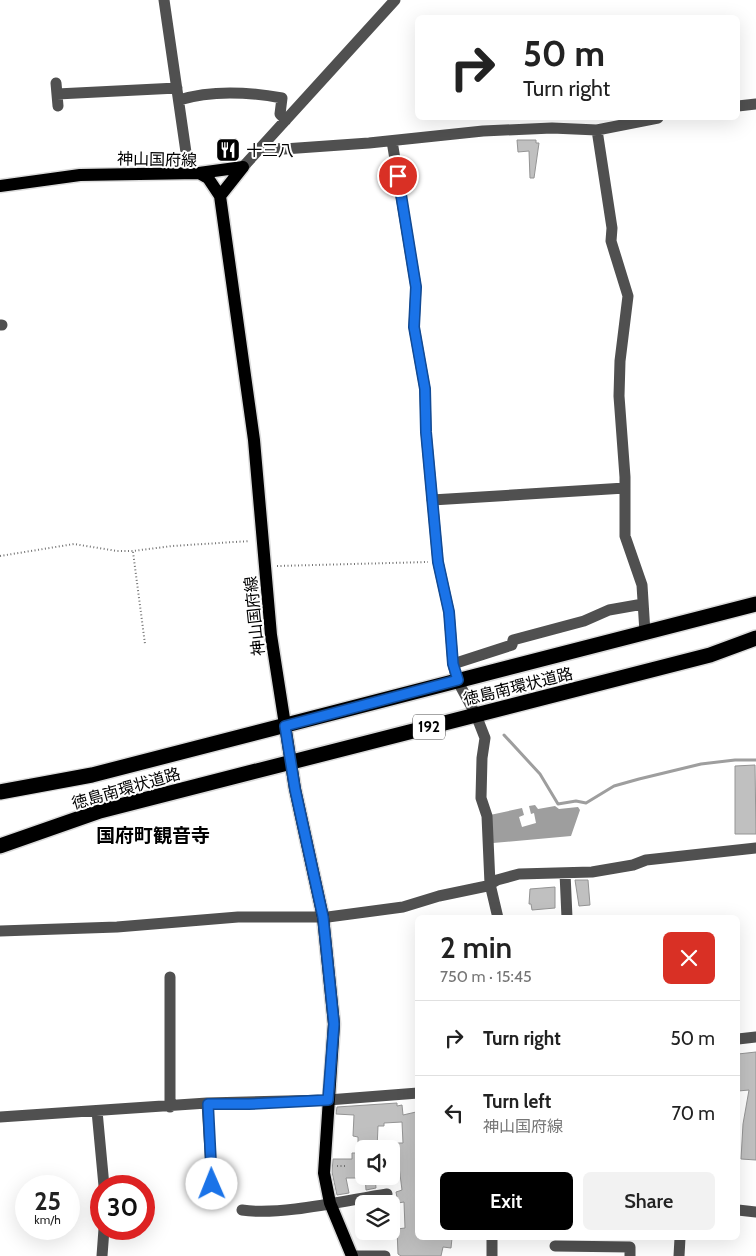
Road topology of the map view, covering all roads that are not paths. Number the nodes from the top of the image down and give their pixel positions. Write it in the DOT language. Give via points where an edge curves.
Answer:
graph roads {
  1 [pos="164,0"];
  2 [pos="395,0"];
  3 [pos="178,94"];
  4 [pos="57,95"];
  5 [pos="756,104"];
  6 [pos="740,106"];
  7 [pos="286,120"];
  8 [pos="648,120"];
  9 [pos="597,130"];
  10 [pos="392,141"];
  11 [pos="262,148"];
  12 [pos="242,168"];
  13 [pos="194,173"];
  14 [pos="0,186"];
  15 [pos="220,196"];
  16 [pos="625,488"];
  17 [pos="432,500"];
  18 [pos="643,604"];
  19 [pos="756,604"];
  20 [pos="645,633"];
  21 [pos="756,638"];
  22 [pos="453,664"];
  23 [pos="458,680"];
  24 [pos="476,716"];
  25 [pos="285,726"];
  26 [pos="290,761"];
  27 [pos="0,792"];
  28 [pos="0,846"];
  29 [pos="756,848"];
  30 [pos="565,873"];
  31 [pos="490,884"];
  32 [pos="497,915"];
  33 [pos="567,915"];
  34 [pos="323,917"];
  35 [pos="0,931"];
  36 [pos="170,977"];
  37 [pos="756,1037"];
  38 [pos="740,1039"];
  39 [pos="415,1093"];
  40 [pos="328,1100"];
  41 [pos="208,1104"];
  42 [pos="170,1107"];
  43 [pos="97,1111"];
  44 [pos="0,1117"];
  45 [pos="103,1175"];
  46 [pos="212,1184"];
  47 [pos="387,1194"];
  48 [pos="330,1203"];
  49 [pos="242,1210"];
  50 [pos="740,1210"];
  51 [pos="756,1212"];
  52 [pos="103,1240"];
  53 [pos="492,1240"];
  54 [pos="680,1240"];
  55 [pos="555,1246"];
  56 [pos="102,1256"];
  57 [pos="352,1256"];
  58 [pos="385,1256"];
  59 [pos="492,1256"];
  60 [pos="630,1256"];
  61 [pos="679,1256"];
  1 -- 3 [label="street"];
  2 -- 7 [label="street"];
  3 -- 4 [label="street"];
  3 -- 7 [label="street" via="189,97 251,92 282,98 280,114"];
  3 -- 13 [label="street"];
  5 -- 6 [label="street"];
  7 -- 11 [label="street"];
  8 -- 9 [label="street"];
  9 -- 10 [label="street" via="483,131"];
  9 -- 16 [label="street" via="612,228 611,241 628,296 619,396"];
  10 -- 11 [label="street"];
  10 -- 17 [label="street" via="416,287 414,327 425,389"];
  11 -- 12 [label="street"];
  12 -- 13 [label="main road"];
  12 -- 15 [label="main road"];
  13 -- 14 [label="main road, 神山国府線" via="140,176 80,174"];
  13 -- 15 [label="main road, 神山国府線" via="215,186"];
  15 -- 25 [label="main road, 神山国府線" via="254,440 271,635"];
  16 -- 17 [label="street"];
  16 -- 18 [label="street" via="625,536 642,585"];
  17 -- 22 [label="street" via="438,562 449,612"];
  18 -- 20 [label="street"];
  18 -- 22 [label="street" via="609,610 584,621 513,640 512,645"];
  19 -- 20 [label="highway, 徳島南環状道路 / 192"];
  20 -- 23 [label="highway, 徳島南環状道路 / 192"];
  21 -- 24 [label="highway, 徳島南環状道路 / 192" via="710,655"];
  22 -- 23 [label="street"];
  23 -- 24 [label="street"];
  23 -- 25 [label="highway, 徳島南環状道路 / 192"];
  24 -- 26 [label="highway, 徳島南環状道路 / 192"];
  24 -- 31 [label="street" via="486,738 481,798 487,816"];
  25 -- 26 [label="main road, 神山国府線"];
  25 -- 27 [label="highway, 徳島南環状道路 / 192" via="92,775"];
  26 -- 28 [label="highway, 徳島南環状道路 / 192" via="100,811"];
  26 -- 34 [label="main road, 神山国府線"];
  29 -- 30 [label="street" via="646,860 592,872"];
  30 -- 31 [label="street" via="519,874"];
  30 -- 33 [label="street"];
  31 -- 32 [label="street"];
  31 -- 34 [label="street" via="403,906"];
  34 -- 35 [label="street" via="238,917 118,927"];
  34 -- 40 [label="main road, 神山国府線" via="334,1024"];
  36 -- 42 [label="street"];
  37 -- 38 [label="street"];
  39 -- 40 [label="street"];
  40 -- 41 [label="street"];
  40 -- 48 [label="main road, 神山国府線" via="324,1158"];
  41 -- 42 [label="street"];
  41 -- 46 [label="street"];
  42 -- 43 [label="street"];
  43 -- 44 [label="street"];
  43 -- 45 [label="street"];
  47 -- 48 [label="street"];
  48 -- 49 [label="street" via="254,1212"];
  48 -- 57 [label="main road, 神山国府線"];
  50 -- 51 [label="street"];
  52 -- 56 [label="street"];
  53 -- 59 [label="street"];
  54 -- 61 [label="street"];
  55 -- 60 [label="street" via="630,1247"];
  57 -- 58 [label="street"];
}
